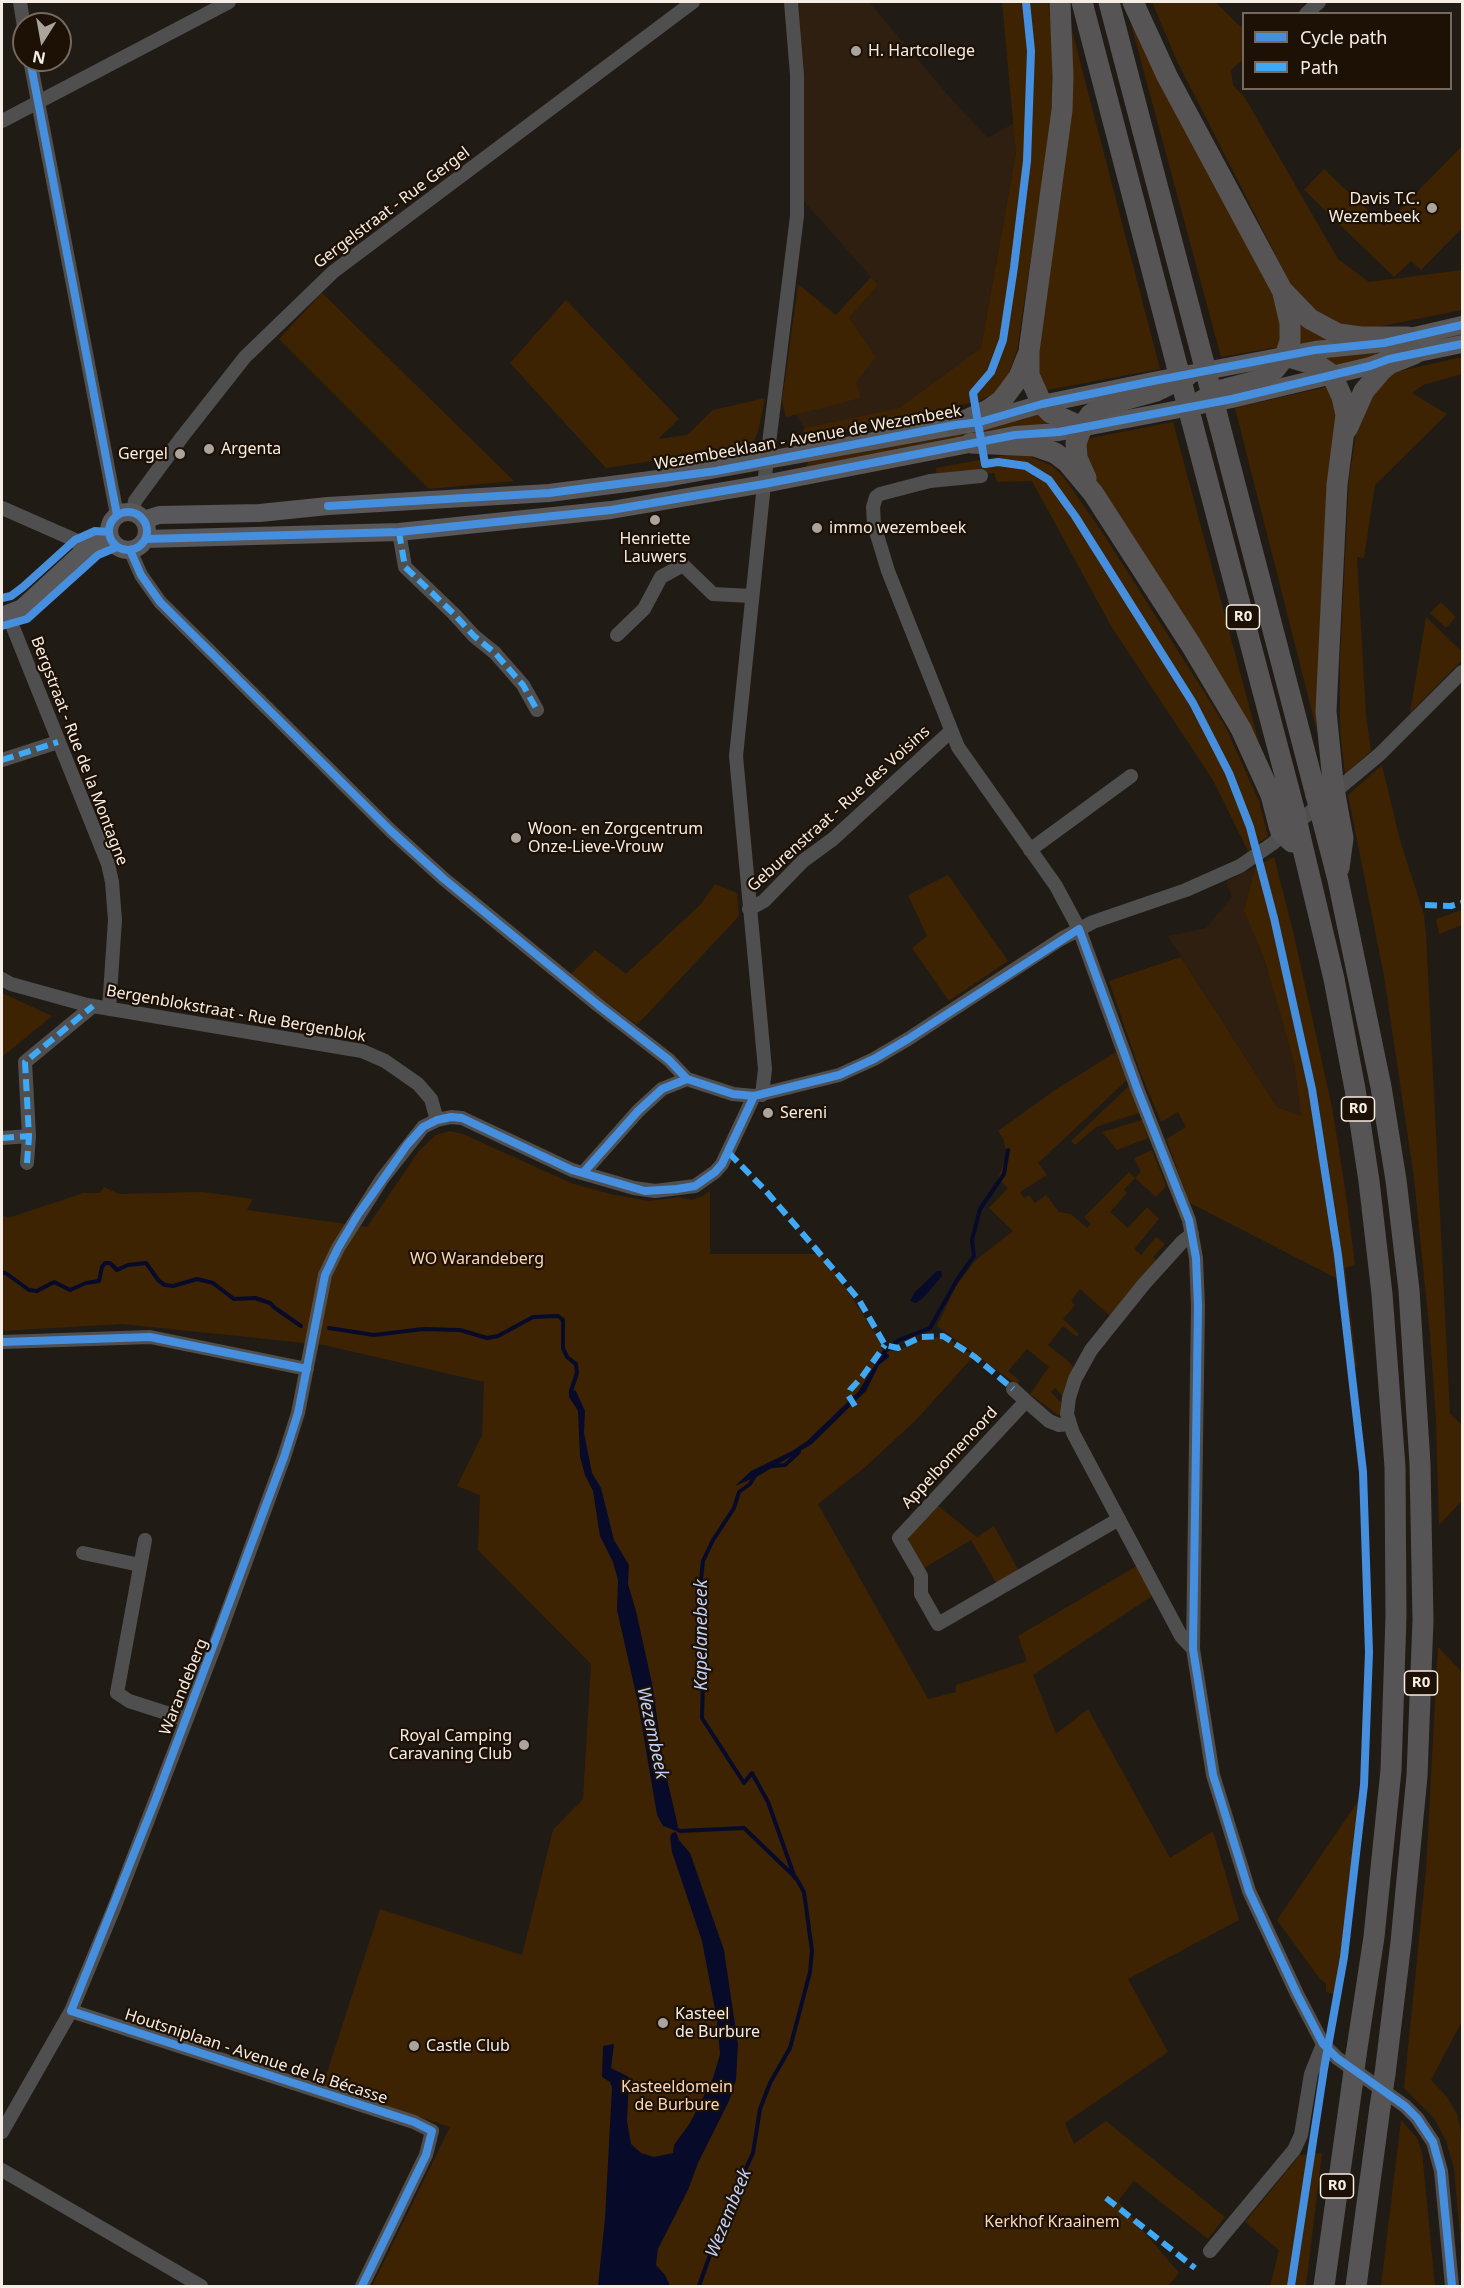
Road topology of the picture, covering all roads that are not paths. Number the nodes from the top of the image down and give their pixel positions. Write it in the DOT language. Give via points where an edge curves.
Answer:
graph roads {
  1 [pos="229,2"];
  2 [pos="693,2"];
  3 [pos="791,2"];
  4 [pos="1060,2"];
  5 [pos="1082,2"];
  6 [pos="1109,2"];
  7 [pos="1134,2"];
  8 [pos="32,72"];
  9 [pos="37,102"];
  10 [pos="2,121"];
  11 [pos="1282,290"];
  12 [pos="1462,325"];
  13 [pos="1462,344"];
  14 [pos="1411,346"];
  15 [pos="1029,351"];
  16 [pos="1284,356"];
  17 [pos="1182,371"];
  18 [pos="1332,375"];
  19 [pos="1042,404"];
  20 [pos="1193,414"];
  21 [pos="955,425"];
  22 [pos="1082,427"];
  23 [pos="1344,435"];
  24 [pos="970,443"];
  25 [pos="767,461"];
  26 [pos="981,476"];
  27 [pos="764,484"];
  28 [pos="1093,494"];
  29 [pos="2,508"];
  30 [pos="131,516"];
  31 [pos="399,532"];
  32 [pos="146,539"];
  33 [pos="111,540"];
  34 [pos="130,550"];
  35 [pos="84,551"];
  36 [pos="751,596"];
  37 [pos="5,615"];
  38 [pos="617,635"];
  39 [pos="1462,672"];
  40 [pos="537,710"];
  41 [pos="950,732"];
  42 [pos="58,742"];
  43 [pos="2,760"];
  44 [pos="1131,776"];
  45 [pos="1330,812"];
  46 [pos="1294,835"];
  47 [pos="1030,849"];
  48 [pos="749,909"];
  49 [pos="1079,929"];
  50 [pos="2,980"];
  51 [pos="93,1006"];
  52 [pos="109,1009"];
  53 [pos="687,1079"];
  54 [pos="758,1096"];
  55 [pos="437,1120"];
  56 [pos="29,1136"];
  57 [pos="2,1138"];
  58 [pos="27,1163"];
  59 [pos="583,1173"];
  60 [pos="1192,1234"];
  61 [pos="2,1342"];
  62 [pos="307,1369"];
  63 [pos="1013,1389"];
  64 [pos="1026,1401"];
  65 [pos="1070,1424"];
  66 [pos="1119,1519"];
  67 [pos="145,1540"];
  68 [pos="84,1553"];
  69 [pos="140,1565"];
  70 [pos="1193,1649"];
  71 [pos="185,1719"];
  72 [pos="71,2011"];
  73 [pos="1323,2044"];
  74 [pos="3,2127"];
  75 [pos="2,2170"];
  76 [pos="1210,2251"];
  77 [pos="201,2286"];
  78 [pos="362,2286"];
  79 [pos="1324,2286"];
  80 [pos="1356,2286"];
  81 [pos="1452,2286"];
  1 -- 9 [label="street"];
  2 -- 30 [label="street, Gergelstraat - Rue Gergel" via="333,272 245,357 135,501"];
  3 -- 25 [label="street" via="797,75 797,216"];
  4 -- 15 [label="highway" via="1063,77 1059,141"];
  5 -- 17 [label="highway, R0"];
  6 -- 45 [label="highway, R0, bridge" via="1316,795"];
  7 -- 11 [label="highway" via="1167,76"];
  8 -- 9 [label="street"];
  9 -- 10 [label="street"];
  9 -- 30 [label="street"];
  11 -- 14 [label="highway" via="1310,319 1338,334"];
  11 -- 16 [label="highway" via="1290,323 1290,341"];
  12 -- 14 [label="main road, Wezembeeklaan - Avenue de Wezembeek"];
  13 -- 14 [label="main road, Wezembeeklaan - Avenue de Wezembeek"];
  14 -- 16 [label="main road, Wezembeeklaan - Avenue de Wezembeek" via="1384,343"];
  14 -- 18 [label="main road, Wezembeeklaan - Avenue de Wezembeek" via="1389,359"];
  14 -- 23 [label="highway" via="1364,391"];
  15 -- 19 [label="highway" via="1029,375"];
  15 -- 21 [label="highway" via="1019,377 1002,400"];
  16 -- 17 [label="main road, Wezembeeklaan - Avenue de Wezembeek"];
  16 -- 18 [label="highway" via="1319,366"];
  16 -- 20 [label="highway" via="1260,380 1218,391"];
  17 -- 19 [label="main road, Wezembeeklaan - Avenue de Wezembeek"];
  17 -- 20 [label="highway, R0, bridge"];
  17 -- 22 [label="highway" via="1145,395 1105,405"];
  18 -- 20 [label="main road, Wezembeeklaan - Avenue de Wezembeek"];
  18 -- 23 [label="highway" via="1346,415"];
  19 -- 21 [label="main road, Wezembeeklaan - Avenue de Wezembeek"];
  19 -- 22 [label="highway" via="1051,413"];
  20 -- 22 [label="main road, Wezembeeklaan - Avenue de Wezembeek"];
  20 -- 46 [label="highway, R0"];
  21 -- 25 [label="main road, Wezembeeklaan - Avenue de Wezembeek"];
  22 -- 24 [label="main road, Wezembeeklaan - Avenue de Wezembeek"];
  22 -- 28 [label="highway" via="1076,443 1077,458"];
  23 -- 45 [label="highway, bridge" via="1337,485 1326,711 1333,782"];
  24 -- 27 [label="main road, Wezembeeklaan - Avenue de Wezembeek"];
  24 -- 28 [label="highway" via="1035,446 1055,453"];
  25 -- 27 [label="street"];
  25 -- 30 [label="main road, Wezembeeklaan - Avenue de Wezembeek" via="549,492 260,513"];
  26 -- 41 [label="street" via="930,481 880,494 872,511 888,571"];
  27 -- 31 [label="main road, Wezembeeklaan - Avenue de Wezembeek" via="611,510"];
  27 -- 36 [label="street"];
  28 -- 46 [label="highway" via="1241,729 1270,795"];
  29 -- 35 [label="street" via="75,540"];
  30 -- 32 [label="main road" via="147,532"];
  30 -- 33 [label="main road" via="109,525"];
  31 -- 32 [label="main road, Wezembeeklaan - Avenue de Wezembeek"];
  31 -- 40 [label="street" via="405,567 495,653 523,685"];
  32 -- 34 [label="main road" via="137,549"];
  33 -- 34 [label="main road" via="117,548"];
  33 -- 35 [label="main road"];
  34 -- 53 [label="street" via="160,602 391,831 444,879 669,1060"];
  35 -- 37 [label="main road" via="22,608"];
  36 -- 38 [label="street" via="713,594 683,565 661,577 644,609"];
  36 -- 48 [label="street" via="736,756"];
  37 -- 42 [label="street, Bergstraat - Rue de la Montagne"];
  39 -- 49 [label="street" via="1380,754 1240,866"];
  41 -- 47 [label="street"];
  41 -- 48 [label="street, Geburenstraat - Rue des Voisins" via="833,839 803,861 764,901"];
  42 -- 43 [label="street"];
  42 -- 52 [label="street, Bergstraat - Rue de la Montagne" via="112,882 115,920"];
  44 -- 47 [label="street"];
  45 -- 80 [label="highway, R0, bridge" via="1338,880 1381,1087 1409,1290 1420,1464 1423,1620 1417,1776 1401,1942"];
  46 -- 79 [label="highway, R0, bridge" via="1334,978 1369,1181 1395,1467 1396,1616 1390,1770 1374,1936"];
  47 -- 49 [label="street"];
  48 -- 54 [label="street" via="765,1069"];
  49 -- 54 [label="street" via="874,1059 839,1076"];
  49 -- 60 [label="street"];
  50 -- 51 [label="street, Bergenblokstraat - Rue Bergenblok"];
  51 -- 52 [label="street, Bergenblokstraat - Rue Bergenblok"];
  51 -- 56 [label="street" via="25,1062"];
  52 -- 55 [label="street, Bergenblokstraat - Rue Bergenblok" via="362,1051 385,1061 418,1084 431,1099"];
  53 -- 54 [label="street" via="733,1094"];
  53 -- 59 [label="street" via="654,1096"];
  54 -- 59 [label="street" via="722,1164 695,1186 645,1191"];
  55 -- 59 [label="street" via="462,1118"];
  55 -- 62 [label="street, Warandeberg" via="423,1127 407,1145 338,1248 325,1275"];
  56 -- 57 [label="street"];
  56 -- 58 [label="street"];
  60 -- 65 [label="street" via="1132,1298 1082,1364 1069,1398"];
  60 -- 70 [label="street" via="1198,1306"];
  61 -- 62 [label="street" via="150,1337"];
  62 -- 71 [label="street, Warandeberg" via="284,1457"];
  63 -- 64 [label="street"];
  64 -- 65 [label="street" via="1049,1421"];
  64 -- 66 [label="street, Appelbomenoord" via="899,1538 921,1576 921,1594 938,1624"];
  65 -- 66 [label="street"];
  66 -- 70 [label="street" via="1181,1636"];
  67 -- 69 [label="street"];
  68 -- 69 [label="street"];
  69 -- 71 [label="street" via="117,1693 129,1701"];
  70 -- 73 [label="street" via="1213,1775 1250,1891"];
  71 -- 72 [label="street, Warandeberg"];
  72 -- 74 [label="street, Warandeberg"];
  72 -- 78 [label="street, Houtsniplaan - Avenue de la Bécasse" via="432,2131 426,2155"];
  73 -- 76 [label="street" via="1311,2074 1294,2150"];
  73 -- 81 [label="street" via="1405,2106 1433,2142 1441,2171"];
  75 -- 77 [label="street"];
}
